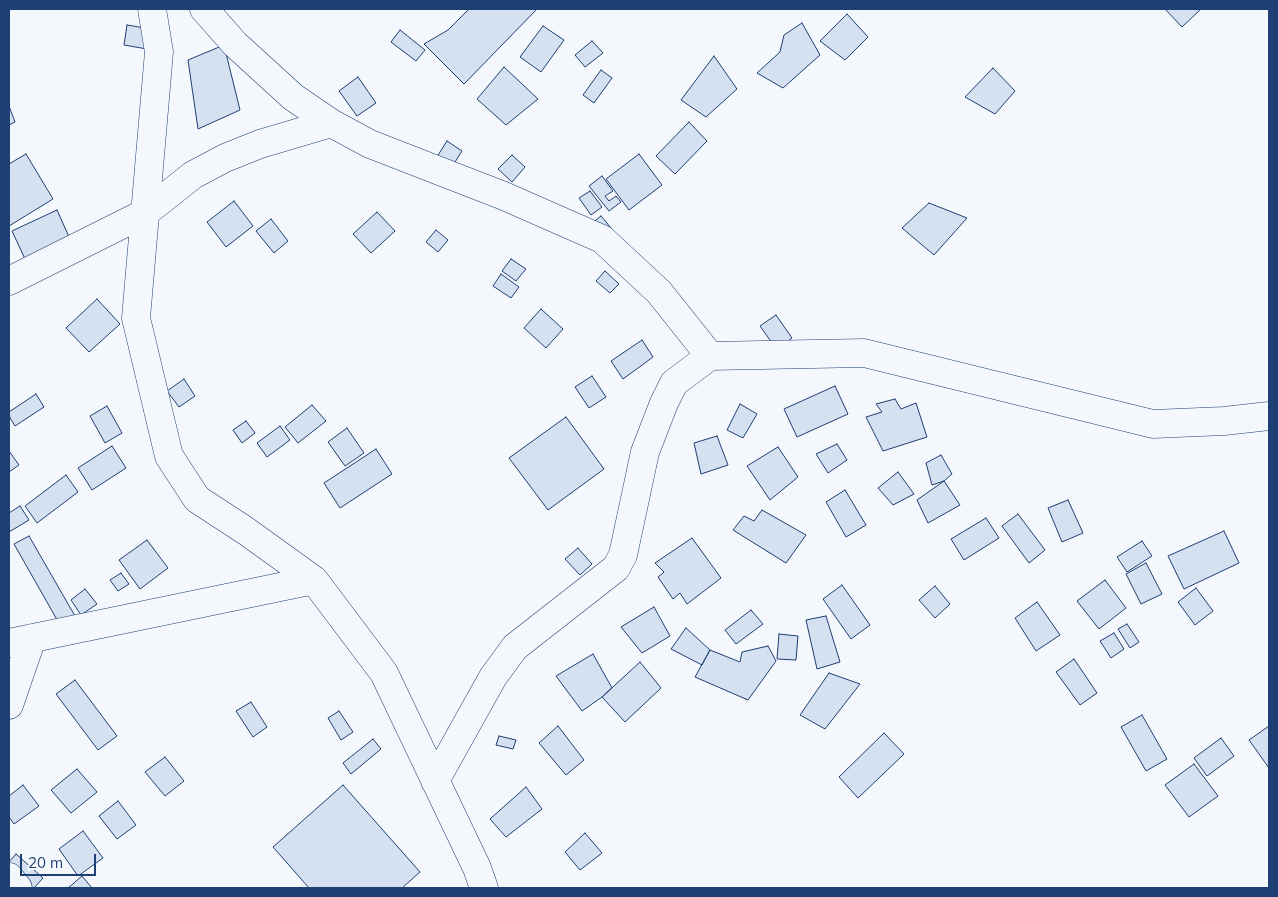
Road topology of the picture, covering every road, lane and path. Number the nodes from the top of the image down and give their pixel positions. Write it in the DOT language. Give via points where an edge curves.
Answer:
graph roads {
  1 [pos="152,9"];
  2 [pos="204,9"];
  3 [pos="331,123"];
  4 [pos="145,214"];
  5 [pos="9,281"];
  6 [pos="710,356"];
  7 [pos="1269,416"];
  8 [pos="314,580"];
  9 [pos="21,641"];
  10 [pos="9,706"];
  11 [pos="436,781"];
  12 [pos="9,878"];
  13 [pos="18,888"];
  14 [pos="484,888"];
  1 -- 4 [label="street" via="159,52"];
  2 -- 3 [label="street" via="235,44 293,98"];
  3 -- 4 [label="street" via="225,158 193,175"];
  3 -- 6 [label="street" via="370,144 504,196 602,239 659,292"];
  4 -- 5 [label="street"];
  4 -- 8 [label="street" via="136,318 169,456 197,500"];
  6 -- 7 [label="street" via="864,353 1153,424"];
  6 -- 11 [label="street" via="674,383 664,403 645,452 623,555 616,568 515,647 494,677"];
  8 -- 9 [label="street"];
  8 -- 11 [label="street" via="384,673"];
  9 -- 10 [label="street"];
  11 -- 14 [label="street"];
  12 -- 13 [label="street"];
}
